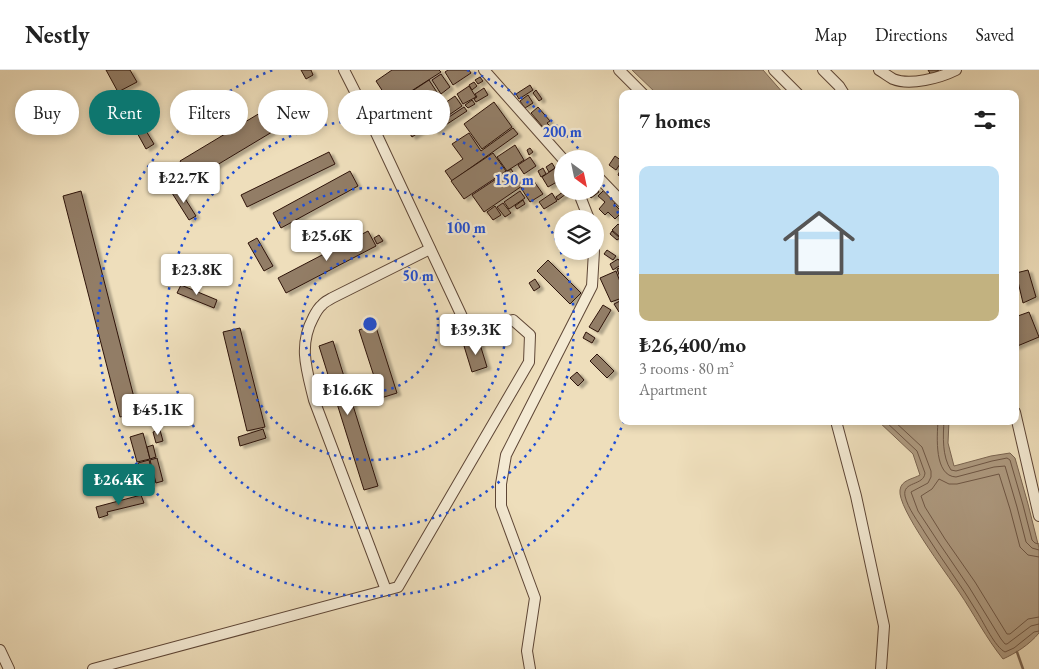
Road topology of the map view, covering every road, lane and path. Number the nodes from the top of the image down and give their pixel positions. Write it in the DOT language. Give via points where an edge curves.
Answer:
graph roads {
  1 [pos="344,70"];
  2 [pos="484,70"];
  3 [pos="619,70"];
  4 [pos="774,70"];
  5 [pos="823,70"];
  6 [pos="880,70"];
  7 [pos="956,70"];
  8 [pos="639,90"];
  9 [pos="794,90"];
  10 [pos="842,90"];
  11 [pos="557,150"];
  12 [pos="604,183"];
  13 [pos="619,199"];
  14 [pos="430,249"];
  15 [pos="593,260"];
  16 [pos="837,425"];
  17 [pos="1018,425"];
  18 [pos="1039,516"];
  19 [pos="386,590"];
  20 [pos="0,650"];
  21 [pos="9,669"];
  22 [pos="93,669"];
  23 [pos="530,669"];
  24 [pos="881,669"];
  1 -- 14 [label="street"];
  2 -- 11 [label="street"];
  3 -- 8 [label="street"];
  4 -- 9 [label="street"];
  5 -- 10 [label="street"];
  6 -- 7 [label="street" via="895,79 908,81 932,80"];
  12 -- 13 [label="street"];
  14 -- 19 [label="street" via="320,305 306,334 306,370 314,400"];
  14 -- 19 [label="street" via="466,325 479,329 513,320 530,335 529,362 398,587"];
  15 -- 23 [label="street" via="592,286 506,455 500,506 535,598 527,651"];
  16 -- 24 [label="street" via="884,626"];
  17 -- 18 [label="street"];
  19 -- 22 [label="street"];
  20 -- 21 [label="street"];
}
